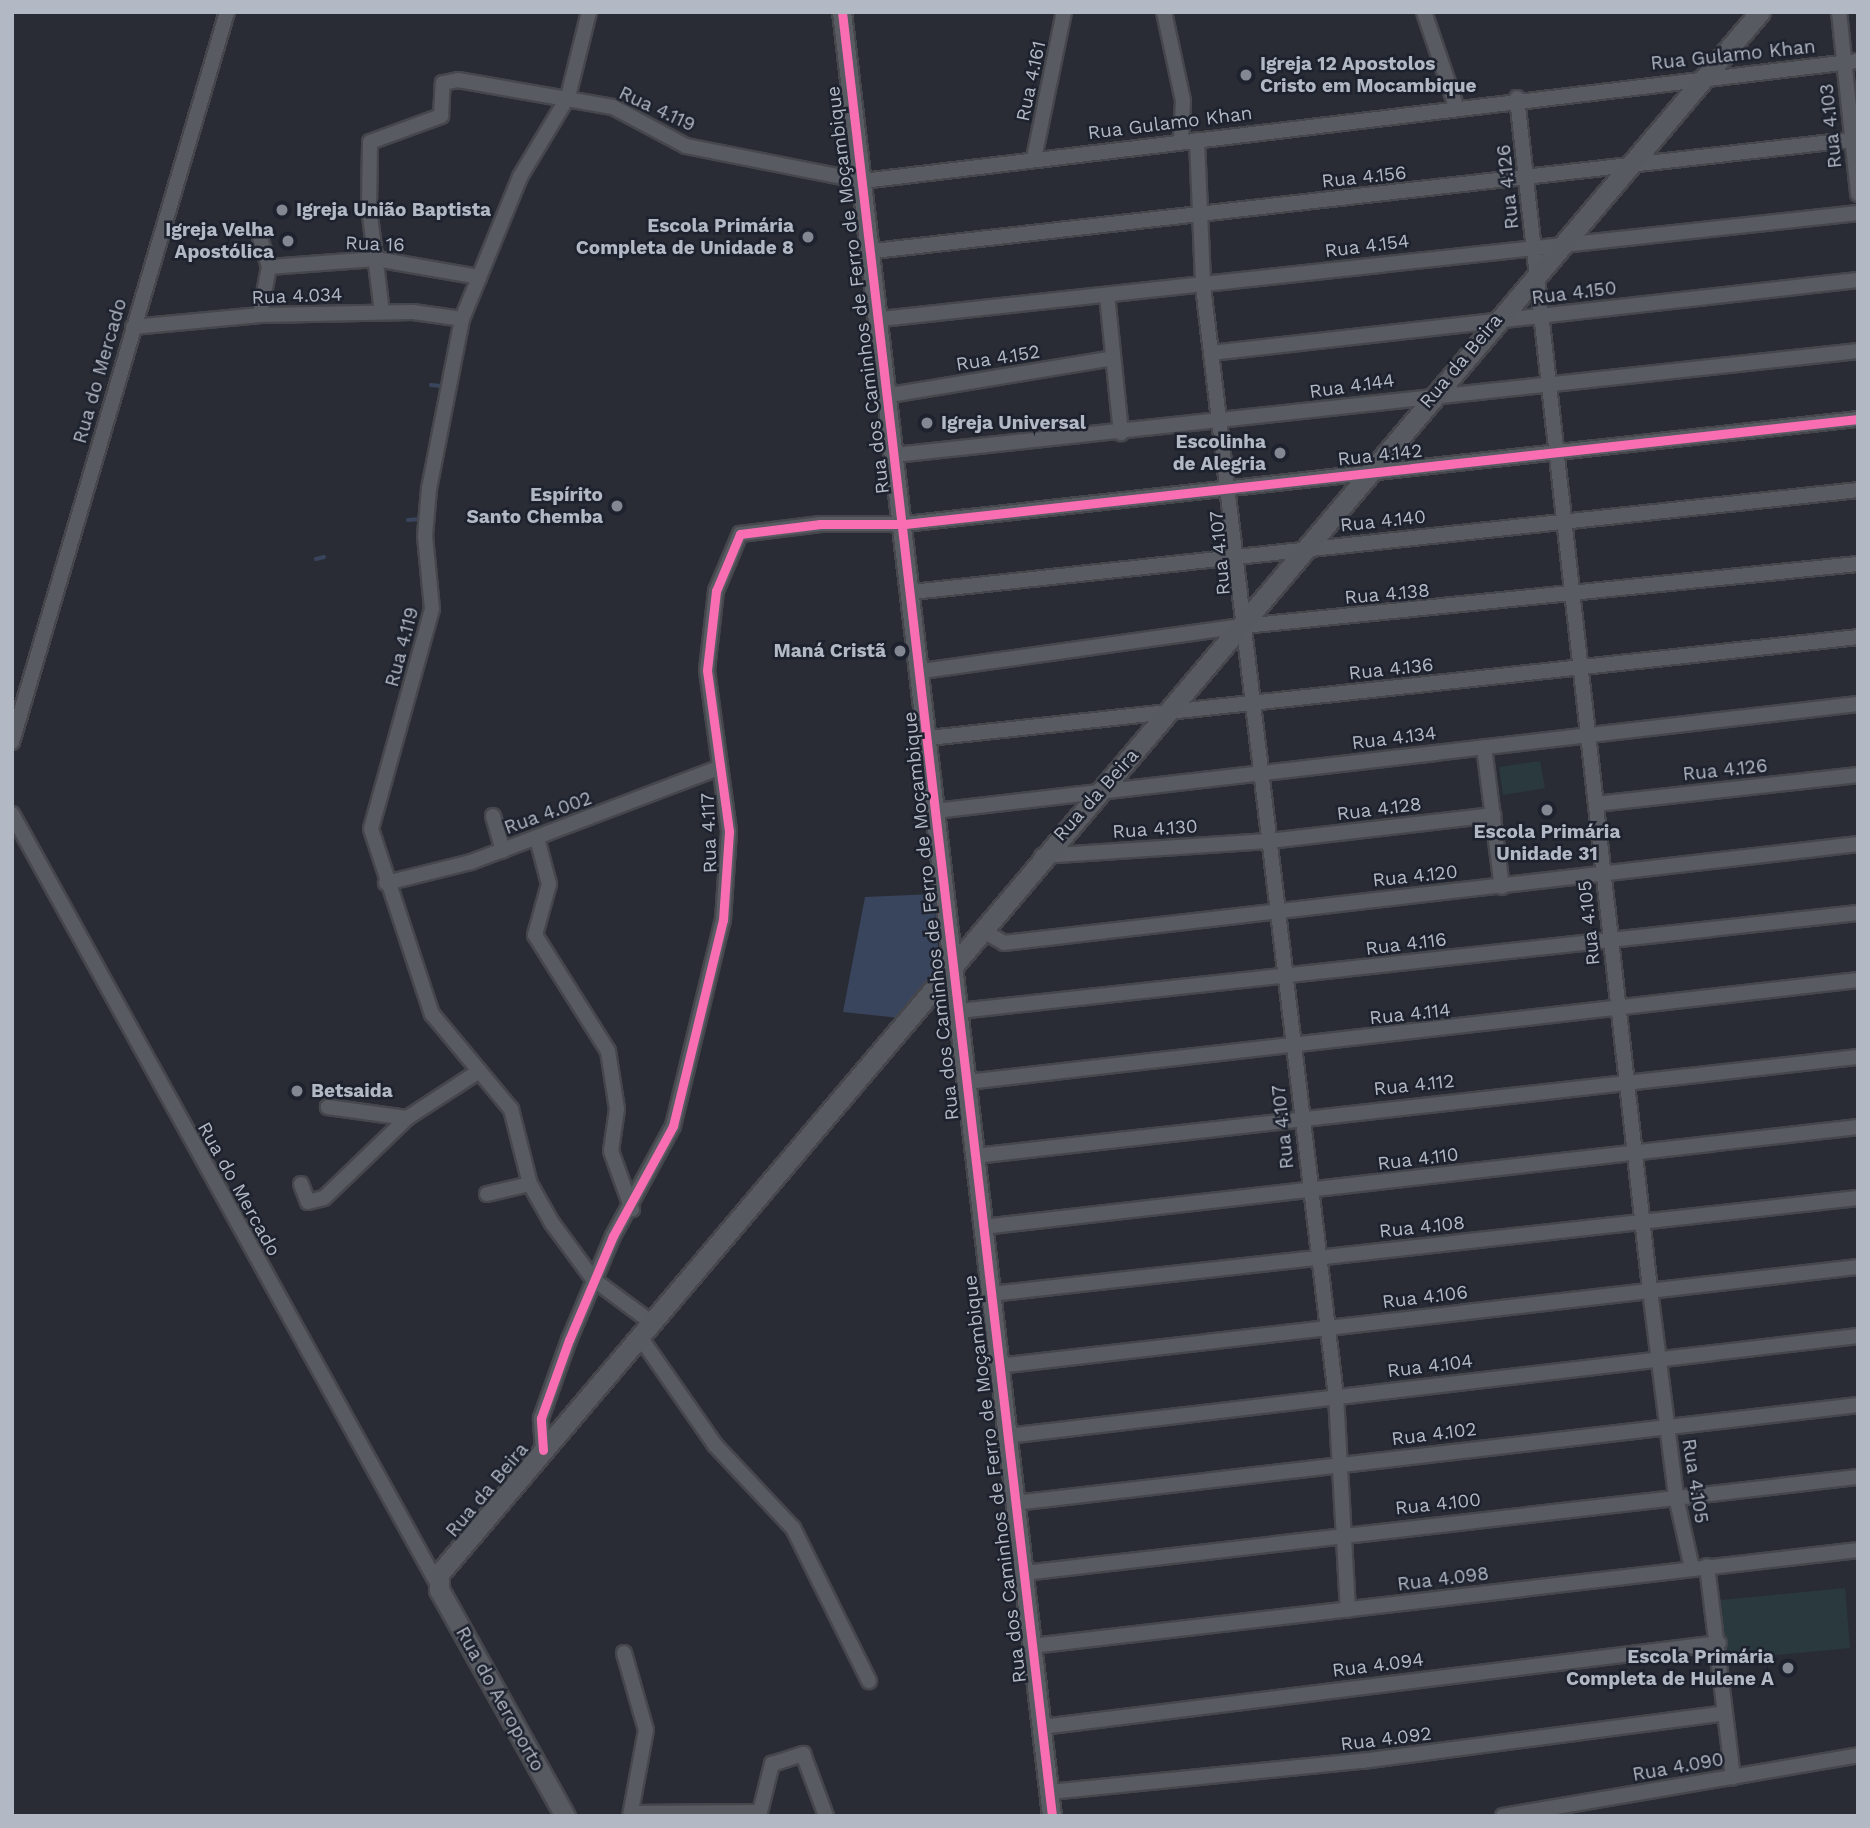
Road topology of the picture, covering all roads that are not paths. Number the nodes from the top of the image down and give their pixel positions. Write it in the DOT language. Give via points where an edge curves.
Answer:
graph roads {
  1 [pos="227,12"];
  2 [pos="589,12"];
  3 [pos="842,12"];
  4 [pos="1064,12"];
  5 [pos="1164,12"];
  6 [pos="1424,12"];
  7 [pos="1760,12"];
  8 [pos="1839,12"];
  9 [pos="1851,62"];
  10 [pos="1705,77"];
  11 [pos="568,97"];
  12 [pos="1517,98"];
  13 [pos="1456,106"];
  14 [pos="1854,139"];
  15 [pos="1196,140"];
  16 [pos="1181,142"];
  17 [pos="1034,158"];
  18 [pos="1630,165"];
  19 [pos="1527,178"];
  20 [pos="863,181"];
  21 [pos="1858,194"];
  22 [pos="1858,213"];
  23 [pos="1202,214"];
  24 [pos="260,237"];
  25 [pos="1562,241"];
  26 [pos="1533,245"];
  27 [pos="874,251"];
  28 [pos="376,260"];
  29 [pos="269,267"];
  30 [pos="1537,272"];
  31 [pos="479,277"];
  32 [pos="1858,280"];
  33 [pos="1203,286"];
  34 [pos="1107,295"];
  35 [pos="382,312"];
  36 [pos="260,315"];
  37 [pos="1542,316"];
  38 [pos="462,319"];
  39 [pos="881,319"];
  40 [pos="1493,324"];
  41 [pos="133,327"];
  42 [pos="1858,351"];
  43 [pos="1211,353"];
  44 [pos="1113,358"];
  45 [pos="1549,384"];
  46 [pos="1433,394"];
  47 [pos="890,395"];
  48 [pos="1223,418"];
  49 [pos="1858,419"];
  50 [pos="1121,433"];
  51 [pos="895,455"];
  52 [pos="1555,455"];
  53 [pos="1365,474"];
  54 [pos="1231,486"];
  55 [pos="1858,491"];
  56 [pos="1564,522"];
  57 [pos="905,524"];
  58 [pos="1303,548"];
  59 [pos="1239,556"];
  60 [pos="1858,564"];
  61 [pos="912,592"];
  62 [pos="1573,595"];
  63 [pos="1244,626"];
  64 [pos="1858,637"];
  65 [pos="1581,667"];
  66 [pos="922,671"];
  67 [pos="1255,704"];
  68 [pos="1858,705"];
  69 [pos="1168,715"];
  70 [pos="1588,734"];
  71 [pos="929,738"];
  72 [pos="12,742"];
  73 [pos="1484,747"];
  74 [pos="719,768"];
  75 [pos="1262,772"];
  76 [pos="1858,775"];
  77 [pos="1101,789"];
  78 [pos="1596,804"];
  79 [pos="935,811"];
  80 [pos="12,814"];
  81 [pos="1493,815"];
  82 [pos="493,816"];
  83 [pos="537,838"];
  84 [pos="1269,841"];
  85 [pos="1858,844"];
  86 [pos="503,851"];
  87 [pos="1042,856"];
  88 [pos="1604,874"];
  89 [pos="386,883"];
  90 [pos="1502,887"];
  91 [pos="1278,910"];
  92 [pos="1858,913"];
  93 [pos="981,930"];
  94 [pos="1610,940"];
  95 [pos="953,963"];
  96 [pos="1286,977"];
  97 [pos="1858,980"];
  98 [pos="1617,1010"];
  99 [pos="959,1011"];
  100 [pos="1294,1046"];
  101 [pos="1858,1057"];
  102 [pos="479,1071"];
  103 [pos="1626,1081"];
  104 [pos="967,1082"];
  105 [pos="328,1107"];
  106 [pos="1302,1117"];
  107 [pos="407,1118"];
  108 [pos="1858,1127"];
  109 [pos="1635,1153"];
  110 [pos="975,1156"];
  111 [pos="301,1184"];
  112 [pos="530,1184"];
  113 [pos="1310,1191"];
  114 [pos="487,1194"];
  115 [pos="1858,1198"];
  116 [pos="632,1209"];
  117 [pos="1643,1223"];
  118 [pos="983,1227"];
  119 [pos="1317,1258"];
  120 [pos="1858,1267"];
  121 [pos="593,1279"];
  122 [pos="1650,1290"];
  123 [pos="991,1294"];
  124 [pos="1326,1328"];
  125 [pos="646,1330"];
  126 [pos="1858,1336"];
  127 [pos="1659,1359"];
  128 [pos="998,1366"];
  129 [pos="1336,1396"];
  130 [pos="1858,1405"];
  131 [pos="1667,1426"];
  132 [pos="1007,1436"];
  133 [pos="543,1450"];
  134 [pos="1342,1465"];
  135 [pos="1858,1477"];
  136 [pos="1676,1497"];
  137 [pos="1015,1503"];
  138 [pos="1346,1534"];
  139 [pos="1858,1550"];
  140 [pos="1707,1566"];
  141 [pos="1692,1568"];
  142 [pos="1024,1573"];
  143 [pos="436,1581"];
  144 [pos="1348,1610"];
  145 [pos="1719,1643"];
  146 [pos="1032,1646"];
  147 [pos="624,1653"];
  148 [pos="869,1681"];
  149 [pos="1725,1713"];
  150 [pos="1042,1727"];
  151 [pos="1858,1755"];
  152 [pos="1733,1777"];
  153 [pos="1049,1792"];
  154 [pos="631,1814"];
  155 [pos="760,1814"];
  156 [pos="565,1816"];
  157 [pos="826,1816"];
  158 [pos="1052,1816"];
  159 [pos="1503,1816"];
  1 -- 41 [label="street, Rua do Mercado"];
  2 -- 11 [label="street"];
  3 -- 20 [label="street, Rua dos Caminhos de Ferro de Moçambique"];
  4 -- 17 [label="street, Rua 4.161"];
  5 -- 16 [label="street" via="1183,101"];
  6 -- 13 [label="street"];
  7 -- 10 [label="main road, Rua da Beira"];
  8 -- 9 [label="street, Rua 4.103"];
  9 -- 10 [label="street, Rua Gulamo Khan"];
  9 -- 14 [label="street, Rua 4.103"];
  10 -- 12 [label="street, Rua Gulamo Khan"];
  10 -- 18 [label="main road, Rua da Beira"];
  11 -- 20 [label="street, Rua 4.119" via="613,107 687,146"];
  11 -- 28 [label="street" via="493,81 443,83 441,116 370,142"];
  11 -- 31 [label="street, Rua 4.119" via="520,177"];
  12 -- 13 [label="street, Rua Gulamo Khan"];
  12 -- 19 [label="street, Rua 4.126"];
  13 -- 15 [label="street, Rua Gulamo Khan"];
  14 -- 18 [label="street, Rua 4.156"];
  14 -- 21 [label="street, Rua 4.103"];
  15 -- 16 [label="street, Rua Gulamo Khan"];
  15 -- 23 [label="street, Rua 4.107"];
  16 -- 17 [label="street, Rua Gulamo Khan"];
  17 -- 20 [label="street, Rua Gulamo Khan"];
  18 -- 19 [label="street, Rua 4.156"];
  18 -- 25 [label="main road, Rua da Beira"];
  19 -- 23 [label="street, Rua 4.156"];
  19 -- 26 [label="street, Rua 4.126"];
  20 -- 27 [label="street, Rua dos Caminhos de Ferro de Moçambique"];
  22 -- 25 [label="street, Rua 4.154"];
  23 -- 27 [label="street, Rua 4.156"];
  23 -- 33 [label="street, Rua 4.107"];
  24 -- 29 [label="street"];
  25 -- 26 [label="street, Rua 4.154"];
  25 -- 30 [label="main road, Rua da Beira"];
  26 -- 30 [label="street, Rua 4.126"];
  26 -- 33 [label="street, Rua 4.154"];
  27 -- 39 [label="street, Rua dos Caminhos de Ferro de Moçambique"];
  28 -- 29 [label="street, Rua 16"];
  28 -- 31 [label="street, Rua 16"];
  28 -- 35 [label="street"];
  29 -- 36 [label="street"];
  30 -- 37 [label="street, Rua 4.105"];
  30 -- 40 [label="main road, Rua da Beira"];
  31 -- 38 [label="street, Rua 4.119"];
  32 -- 37 [label="street, Rua 4.150"];
  33 -- 34 [label="street, Rua 4.154"];
  33 -- 43 [label="street, Rua 4.107"];
  34 -- 39 [label="street, Rua 4.154"];
  34 -- 44 [label="street"];
  35 -- 36 [label="street, Rua 4.034"];
  35 -- 38 [label="street, Rua 4.034"];
  36 -- 41 [label="street, Rua 4.034"];
  37 -- 40 [label="street, Rua 4.150"];
  37 -- 45 [label="street, Rua 4.105"];
  38 -- 89 [label="street, Rua 4.119" via="429,489 425,536 432,609 372,815"];
  39 -- 47 [label="street, Rua dos Caminhos de Ferro de Moçambique"];
  40 -- 43 [label="street, Rua 4.150"];
  40 -- 46 [label="main road, Rua da Beira"];
  41 -- 72 [label="street, Rua do Mercado"];
  42 -- 45 [label="street, Rua 4.144"];
  43 -- 48 [label="street, Rua 4.107"];
  44 -- 47 [label="street, Rua 4.152"];
  44 -- 50 [label="street"];
  45 -- 46 [label="street, Rua 4.144"];
  45 -- 52 [label="street, Rua 4.105"];
  46 -- 48 [label="street, Rua 4.144"];
  46 -- 53 [label="main road, Rua da Beira"];
  47 -- 51 [label="street, Rua dos Caminhos de Ferro de Moçambique"];
  48 -- 50 [label="street, Rua 4.144"];
  48 -- 54 [label="street, Rua 4.107"];
  49 -- 52 [label="street, Rua 4.142"];
  50 -- 51 [label="street, Rua 4.144"];
  51 -- 57 [label="street, Rua dos Caminhos de Ferro de Moçambique"];
  52 -- 53 [label="street, Rua 4.142"];
  52 -- 56 [label="street, Rua 4.105"];
  53 -- 54 [label="street, Rua 4.142"];
  53 -- 58 [label="main road, Rua da Beira"];
  54 -- 57 [label="street, Rua 4.142"];
  54 -- 59 [label="street, Rua 4.107"];
  55 -- 56 [label="street, Rua 4.140"];
  56 -- 58 [label="street, Rua 4.140"];
  56 -- 62 [label="street, Rua 4.105"];
  57 -- 61 [label="street, Rua dos Caminhos de Ferro de Moçambique"];
  57 -- 74 [label="street, Rua 4.117" via="748,530 734,541 716,591 707,670"];
  58 -- 59 [label="street, Rua 4.140"];
  58 -- 63 [label="main road, Rua da Beira"];
  59 -- 61 [label="street, Rua 4.140"];
  59 -- 63 [label="street, Rua 4.107"];
  60 -- 62 [label="street, Rua 4.138"];
  61 -- 66 [label="street, Rua dos Caminhos de Ferro de Moçambique"];
  62 -- 63 [label="street, Rua 4.138"];
  62 -- 65 [label="street, Rua 4.105"];
  63 -- 66 [label="street, Rua 4.138"];
  63 -- 67 [label="street, Rua 4.107"];
  63 -- 69 [label="main road, Rua da Beira"];
  64 -- 65 [label="street, Rua 4.136"];
  65 -- 67 [label="street, Rua 4.136"];
  65 -- 70 [label="street, Rua 4.105"];
  66 -- 71 [label="street, Rua dos Caminhos de Ferro de Moçambique"];
  67 -- 69 [label="street, Rua 4.136"];
  67 -- 75 [label="street, Rua 4.107"];
  68 -- 70 [label="street, Rua 4.134"];
  69 -- 71 [label="street, Rua 4.136"];
  69 -- 77 [label="main road, Rua da Beira"];
  70 -- 73 [label="street, Rua 4.134"];
  70 -- 78 [label="street, Rua 4.105"];
  71 -- 79 [label="street, Rua dos Caminhos de Ferro de Moçambique"];
  73 -- 75 [label="street, Rua 4.134"];
  73 -- 81 [label="street"];
  74 -- 83 [label="street, Rua 4.002"];
  74 -- 116 [label="street, Rua 4.117" via="729,831 723,920 673,1126"];
  75 -- 77 [label="street, Rua 4.134"];
  75 -- 84 [label="street, Rua 4.107"];
  76 -- 78 [label="street, Rua 4.126"];
  77 -- 79 [label="street, Rua 4.134"];
  77 -- 87 [label="main road, Rua da Beira"];
  78 -- 88 [label="street, Rua 4.105"];
  79 -- 95 [label="street, Rua dos Caminhos de Ferro de Moçambique"];
  80 -- 143 [label="street, Rua do Mercado"];
  81 -- 84 [label="street, Rua 4.128"];
  81 -- 90 [label="street"];
  82 -- 86 [label="street"];
  83 -- 86 [label="street, Rua 4.002"];
  83 -- 116 [label="street" via="549,884 535,935 608,1051 617,1109 611,1151"];
  84 -- 87 [label="street, Rua 4.130"];
  84 -- 91 [label="street, Rua 4.107"];
  85 -- 88 [label="street, Rua 4.120"];
  86 -- 89 [label="street, Rua 4.002"];
  87 -- 93 [label="main road, Rua da Beira"];
  88 -- 90 [label="street, Rua 4.120"];
  88 -- 94 [label="street, Rua 4.105"];
  89 -- 102 [label="street, Rua 4.119" via="432,1014"];
  90 -- 91 [label="street, Rua 4.120"];
  91 -- 93 [label="street, Rua 4.120" via="1004,943"];
  91 -- 96 [label="street, Rua 4.107"];
  92 -- 94 [label="street, Rua 4.116"];
  93 -- 95 [label="main road, Rua da Beira"];
  94 -- 96 [label="street, Rua 4.116"];
  94 -- 98 [label="street, Rua 4.105"];
  95 -- 99 [label="street, Rua dos Caminhos de Ferro de Moçambique"];
  95 -- 125 [label="main road, Rua da Beira"];
  96 -- 99 [label="street, Rua 4.116"];
  96 -- 100 [label="street, Rua 4.107"];
  97 -- 98 [label="street, Rua 4.114"];
  98 -- 100 [label="street, Rua 4.114"];
  98 -- 103 [label="street, Rua 4.105"];
  99 -- 104 [label="street, Rua dos Caminhos de Ferro de Moçambique"];
  100 -- 104 [label="street, Rua 4.114"];
  100 -- 106 [label="street, Rua 4.107"];
  101 -- 103 [label="street, Rua 4.112"];
  102 -- 107 [label="street"];
  102 -- 112 [label="street, Rua 4.119" via="511,1109"];
  103 -- 106 [label="street, Rua 4.112"];
  103 -- 109 [label="street, Rua 4.105"];
  104 -- 110 [label="street, Rua dos Caminhos de Ferro de Moçambique"];
  105 -- 107 [label="street"];
  106 -- 110 [label="street, Rua 4.112"];
  106 -- 113 [label="street, Rua 4.107"];
  107 -- 111 [label="street" via="324,1198 308,1202"];
  108 -- 109 [label="street, Rua 4.110"];
  109 -- 113 [label="street, Rua 4.110"];
  109 -- 117 [label="street, Rua 4.105"];
  110 -- 118 [label="street, Rua dos Caminhos de Ferro de Moçambique"];
  112 -- 114 [label="street"];
  112 -- 121 [label="street, Rua 4.119"];
  113 -- 118 [label="street, Rua 4.110"];
  113 -- 119 [label="street, Rua 4.107"];
  115 -- 117 [label="street, Rua 4.108"];
  116 -- 121 [label="street, Rua 4.117"];
  117 -- 119 [label="street, Rua 4.108"];
  117 -- 122 [label="street, Rua 4.105"];
  118 -- 123 [label="street, Rua dos Caminhos de Ferro de Moçambique"];
  119 -- 123 [label="street, Rua 4.108"];
  119 -- 124 [label="street, Rua 4.107"];
  120 -- 122 [label="street, Rua 4.106"];
  121 -- 125 [label="street, Rua 4.119"];
  121 -- 133 [label="street, Rua 4.117" via="541,1418"];
  122 -- 124 [label="street, Rua 4.106"];
  122 -- 127 [label="street, Rua 4.105"];
  123 -- 128 [label="street, Rua dos Caminhos de Ferro de Moçambique"];
  124 -- 128 [label="street, Rua 4.106"];
  124 -- 129 [label="street, Rua 4.107"];
  125 -- 133 [label="main road, Rua da Beira"];
  125 -- 148 [label="street, Rua 4.119" via="715,1445 793,1528"];
  126 -- 127 [label="street, Rua 4.104"];
  127 -- 129 [label="street, Rua 4.104"];
  127 -- 131 [label="street, Rua 4.105"];
  128 -- 132 [label="street, Rua dos Caminhos de Ferro de Moçambique"];
  129 -- 132 [label="street, Rua 4.104"];
  129 -- 134 [label="street, Rua 4.107"];
  130 -- 131 [label="street, Rua 4.102"];
  131 -- 134 [label="street, Rua 4.102"];
  131 -- 136 [label="street, Rua 4.105"];
  132 -- 137 [label="street, Rua dos Caminhos de Ferro de Moçambique"];
  133 -- 143 [label="main road, Rua da Beira"];
  134 -- 137 [label="street, Rua 4.102"];
  134 -- 138 [label="street, Rua 4.107"];
  135 -- 136 [label="street, Rua 4.100"];
  136 -- 138 [label="street, Rua 4.100"];
  136 -- 141 [label="street, Rua 4.105"];
  137 -- 142 [label="street, Rua dos Caminhos de Ferro de Moçambique"];
  138 -- 142 [label="street, Rua 4.100"];
  138 -- 144 [label="street, Rua 4.107"];
  139 -- 140 [label="street, Rua 4.098"];
  140 -- 141 [label="street, Rua 4.098"];
  140 -- 145 [label="street"];
  141 -- 144 [label="street, Rua 4.098"];
  142 -- 146 [label="street, Rua dos Caminhos de Ferro de Moçambique"];
  143 -- 156 [label="main road, Rua do Aeroporto"];
  144 -- 146 [label="street, Rua 4.098"];
  145 -- 149 [label="street"];
  145 -- 150 [label="street, Rua 4.094"];
  146 -- 150 [label="street, Rua dos Caminhos de Ferro de Moçambique"];
  147 -- 154 [label="street" via="646,1730"];
  149 -- 152 [label="street"];
  149 -- 153 [label="street, Rua 4.092" via="1362,1761"];
  150 -- 153 [label="street, Rua dos Caminhos de Ferro de Moçambique"];
  151 -- 152 [label="street, Rua 4.090"];
  152 -- 159 [label="street, Rua 4.090"];
  153 -- 158 [label="street, Rua dos Caminhos de Ferro de Moçambique"];
  154 -- 155 [label="street"];
  155 -- 157 [label="street" via="772,1764 803,1754"];
}
